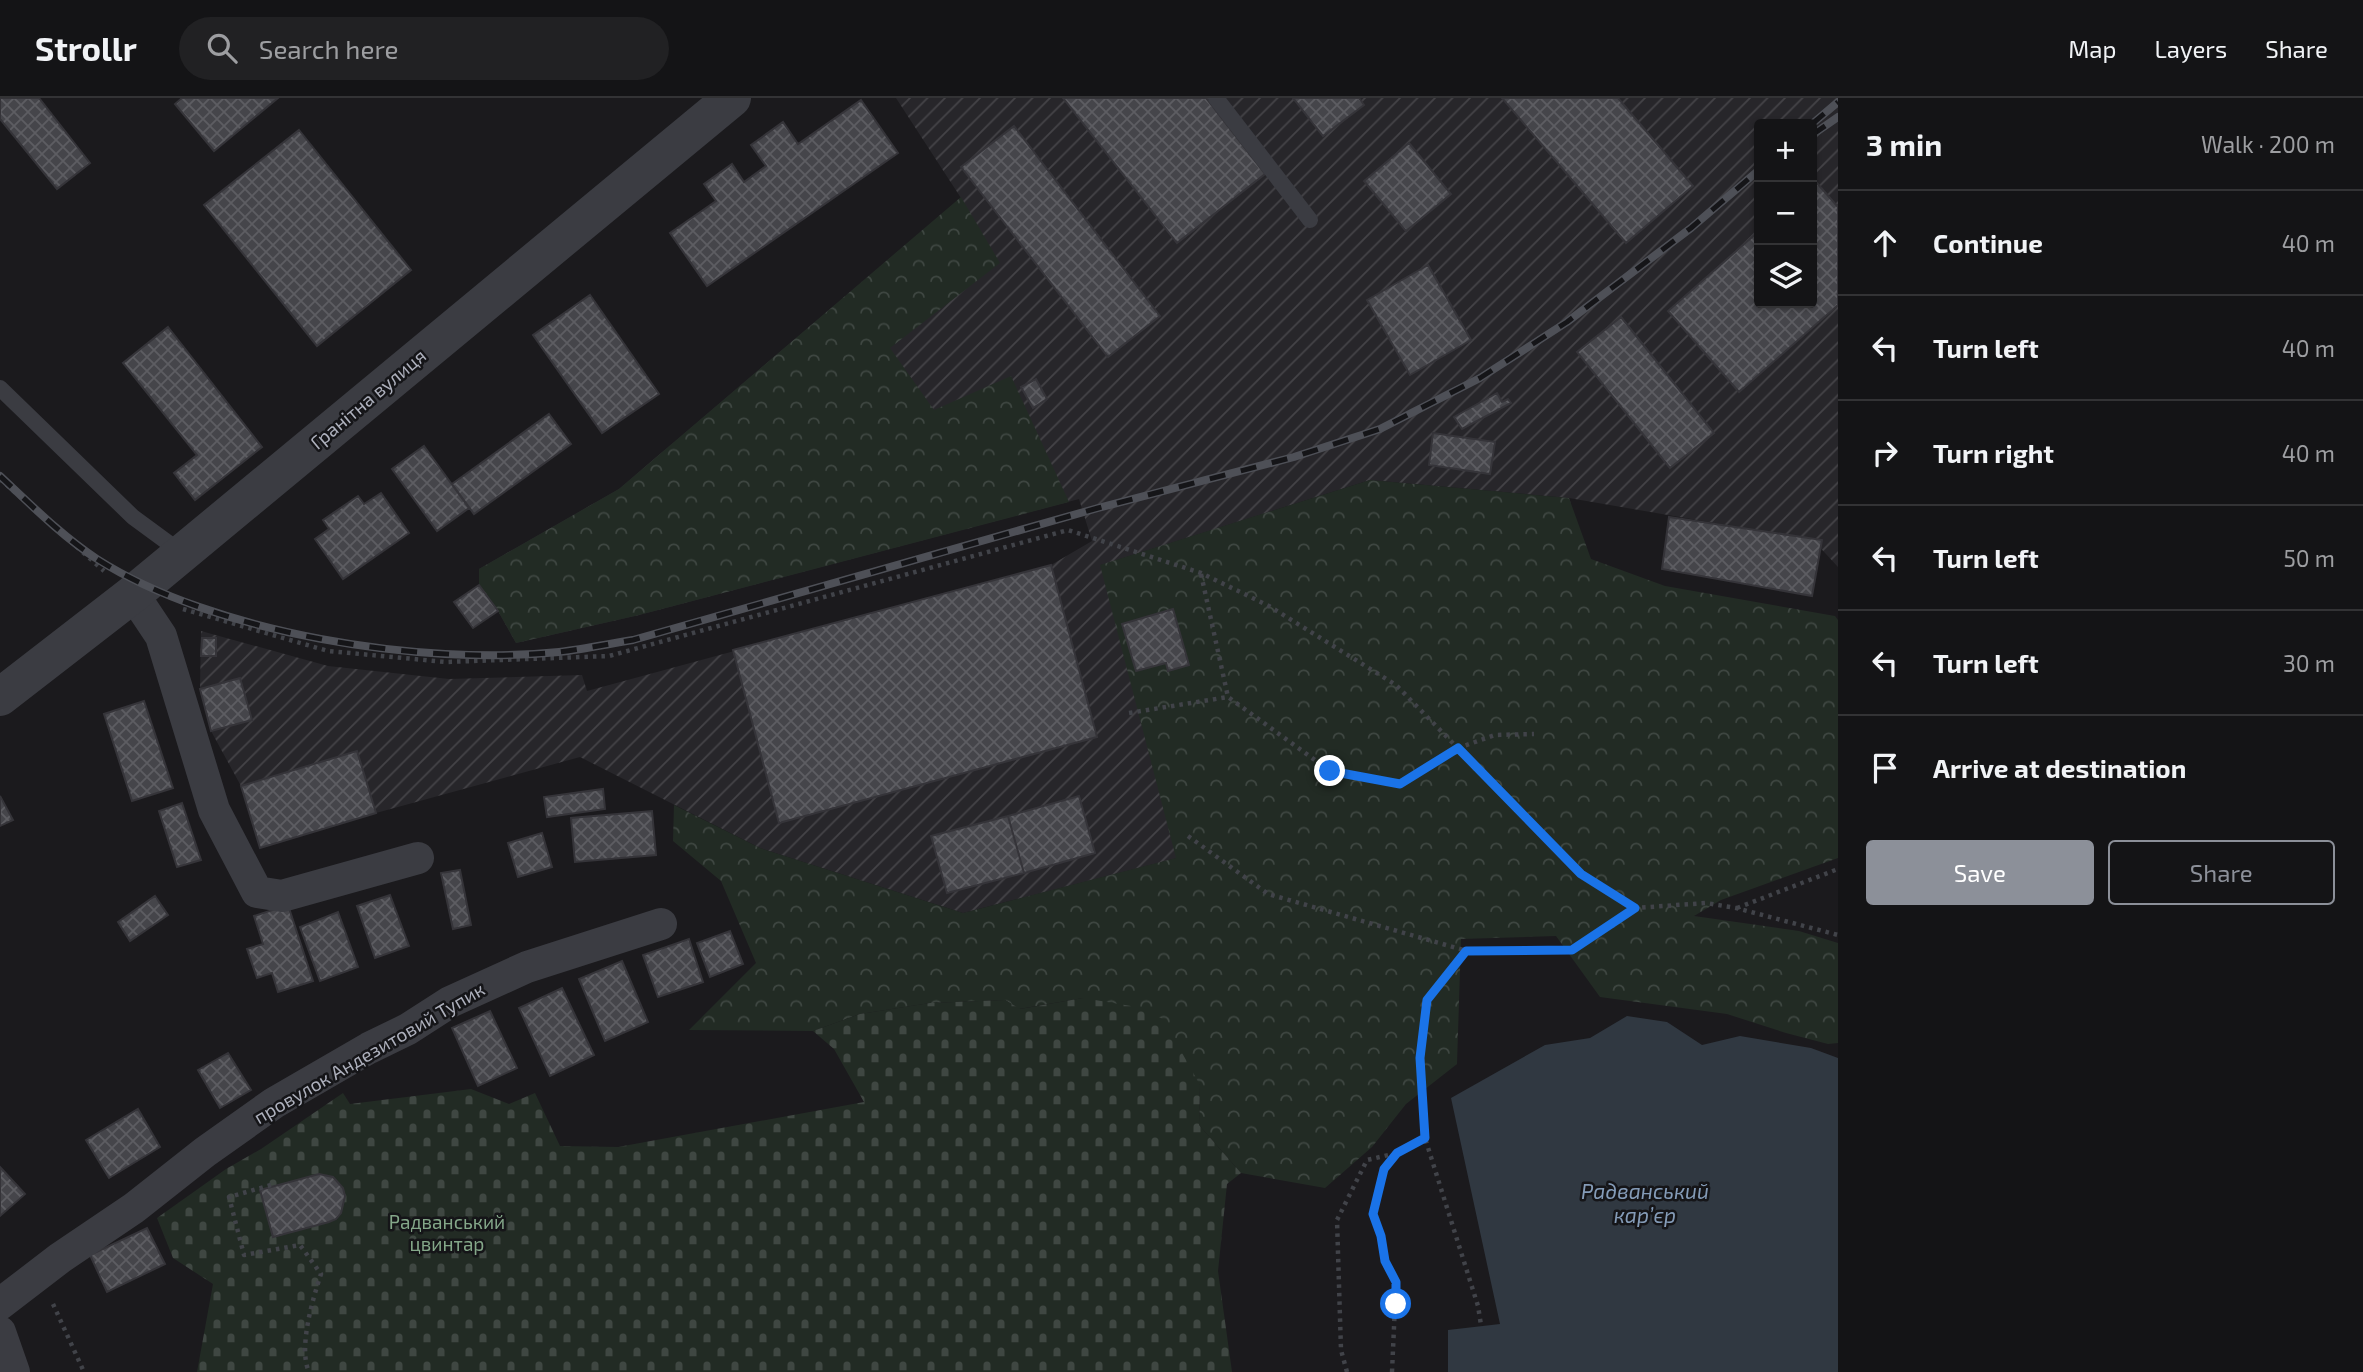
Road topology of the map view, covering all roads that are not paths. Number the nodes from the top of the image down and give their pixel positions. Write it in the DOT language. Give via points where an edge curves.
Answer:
graph roads {
  1 [pos="732,98"];
  2 [pos="1216,98"];
  3 [pos="1310,220"];
  4 [pos="0,388"];
  5 [pos="182,553"];
  6 [pos="120,584"];
  7 [pos="0,697"];
  8 [pos="418,858"];
  9 [pos="661,924"];
  10 [pos="0,1304"];
  11 [pos="0,1332"];
  12 [pos="14,1372"];
  1 -- 5 [label="street, Гранітна вулиця"];
  2 -- 3 [label="lane"];
  4 -- 5 [label="lane" via="133,517"];
  5 -- 6 [label="street, Гранітна вулиця"];
  6 -- 7 [label="street, Гранітна вулиця"];
  6 -- 8 [label="street" via="161,636 214,810 257,892 282,896"];
  9 -- 10 [label="street, провулок Андезитовий Тупик" via="527,967 450,1002 369,1048 274,1103"];
  11 -- 12 [label="street"];
}
